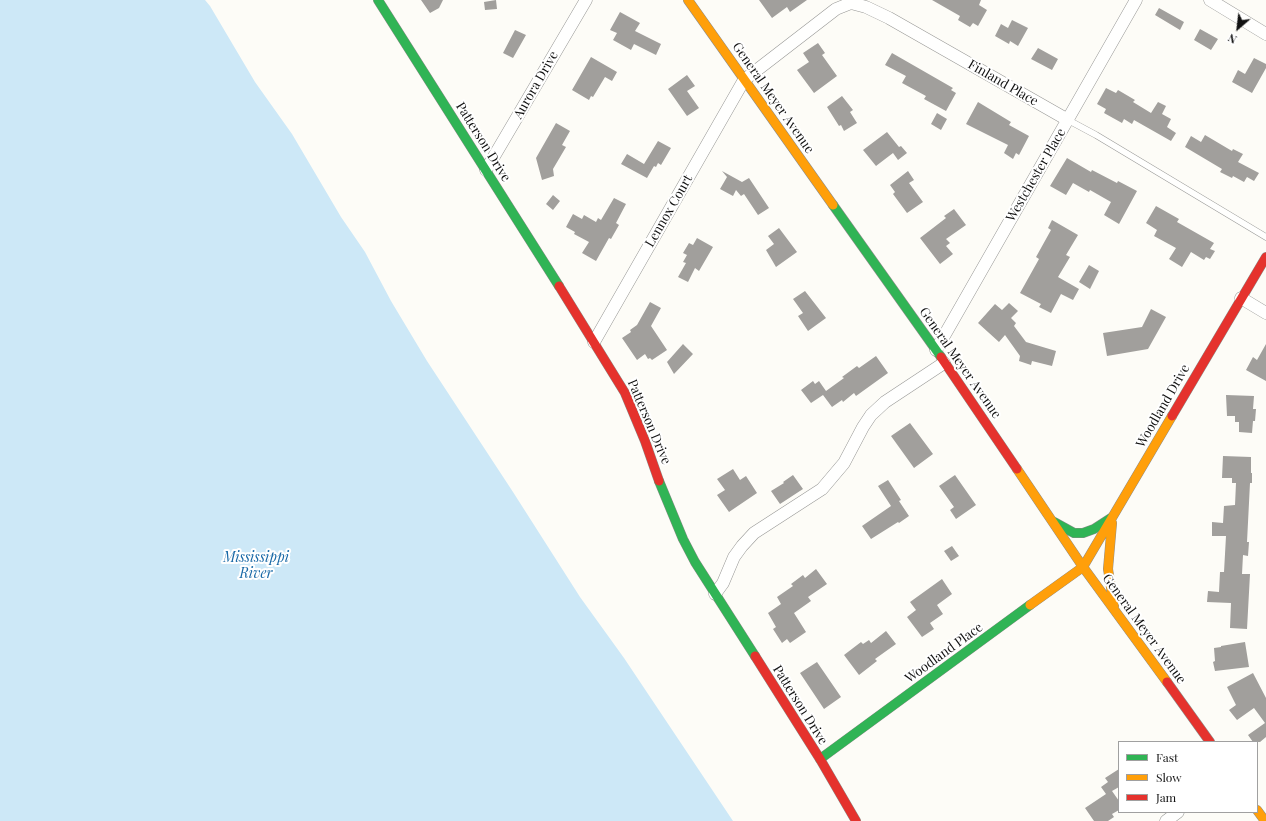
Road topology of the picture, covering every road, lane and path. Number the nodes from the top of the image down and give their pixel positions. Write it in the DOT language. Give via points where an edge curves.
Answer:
graph roads {
  1 [pos="378,0"];
  2 [pos="586,0"];
  3 [pos="688,0"];
  4 [pos="1136,0"];
  5 [pos="1210,0"];
  6 [pos="1266,34"];
  7 [pos="744,80"];
  8 [pos="1068,120"];
  9 [pos="486,170"];
  10 [pos="1266,237"];
  11 [pos="1266,257"];
  12 [pos="1242,298"];
  13 [pos="1266,313"];
  14 [pos="594,342"];
  15 [pos="936,350"];
  16 [pos="944,362"];
  17 [pos="1113,517"];
  18 [pos="1052,521"];
  19 [pos="1084,567"];
  20 [pos="715,594"];
  21 [pos="1115,610"];
  22 [pos="1209,741"];
  23 [pos="820,759"];
  24 [pos="1258,811"];
  25 [pos="1177,813"];
  26 [pos="856,821"];
  27 [pos="1166,821"];
  28 [pos="1265,821"];
  1 -- 9 [label="street, Patterson Drive"];
  2 -- 9 [label="street, Aurora Drive"];
  3 -- 7 [label="street, General Meyer Avenue"];
  4 -- 8 [label="street, Westchester Place"];
  5 -- 6 [label="street"];
  7 -- 8 [label="street, Finland Place" via="836,9 851,4 866,7 889,18"];
  7 -- 14 [label="street, Lennox Court"];
  7 -- 15 [label="street, General Meyer Avenue"];
  8 -- 10 [label="lane, Finland Place"];
  8 -- 15 [label="street, Westchester Place"];
  9 -- 14 [label="street, Patterson Drive"];
  11 -- 12 [label="street, Woodland Drive"];
  12 -- 13 [label="street"];
  12 -- 17 [label="street, Woodland Drive"];
  14 -- 20 [label="street, Patterson Drive" via="625,393 683,539"];
  15 -- 16 [label="street, General Meyer Avenue"];
  16 -- 18 [label="street, General Meyer Avenue"];
  16 -- 20 [label="street" via="885,402 871,415 844,463 822,489 754,533 734,557 723,583"];
  17 -- 18 [label="street" via="1094,530 1083,533 1074,533"];
  17 -- 19 [label="street, Woodland Drive"];
  17 -- 21 [label="street" via="1108,569"];
  18 -- 19 [label="street, General Meyer Avenue"];
  19 -- 21 [label="street, General Meyer Avenue"];
  19 -- 23 [label="street, Woodland Place"];
  20 -- 23 [label="street, Patterson Drive"];
  21 -- 22 [label="street, General Meyer Avenue"];
  23 -- 26 [label="street, Patterson Drive"];
  24 -- 28 [label="street"];
  25 -- 27 [label="street"];
}
